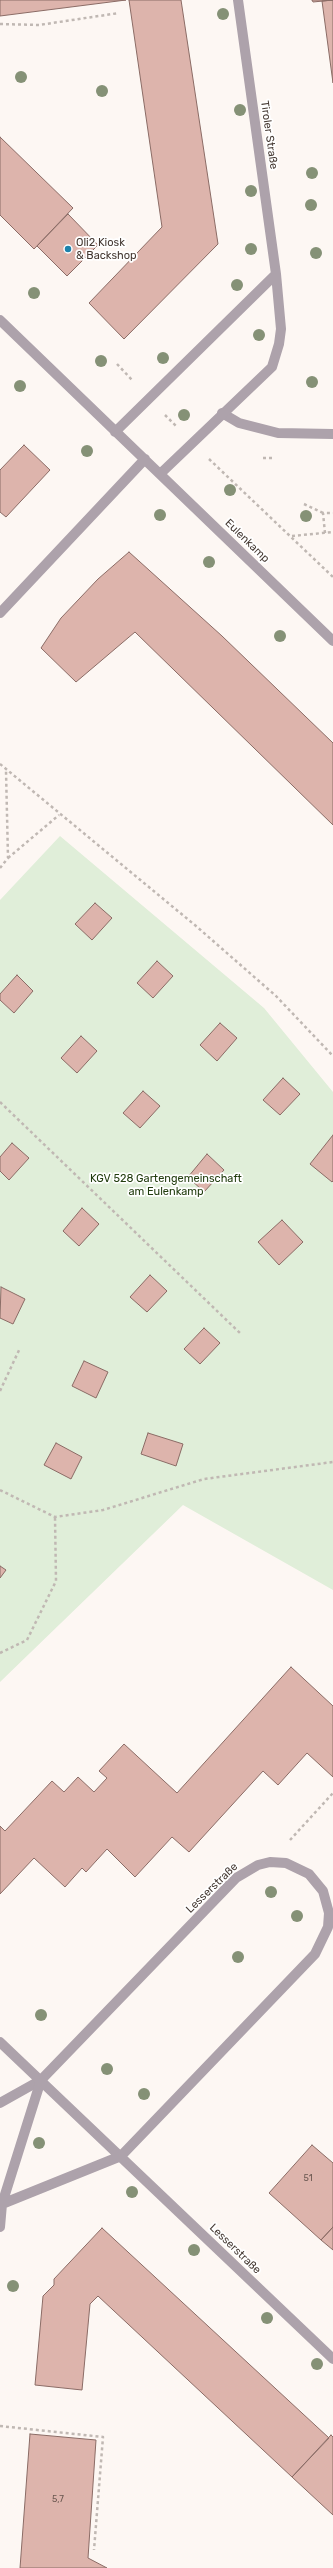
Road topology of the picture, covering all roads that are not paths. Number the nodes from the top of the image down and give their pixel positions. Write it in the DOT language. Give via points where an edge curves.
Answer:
graph roads {
  1 [pos="238,0"];
  2 [pos="276,274"];
  3 [pos="0,320"];
  4 [pos="222,413"];
  5 [pos="115,432"];
  6 [pos="333,434"];
  7 [pos="145,459"];
  8 [pos="160,474"];
  9 [pos="0,613"];
  10 [pos="333,641"];
  11 [pos="0,2042"];
  12 [pos="41,2080"];
  13 [pos="0,2103"];
  14 [pos="121,2156"];
  15 [pos="2,2204"];
  16 [pos="0,2227"];
  17 [pos="333,2359"];
  1 -- 2 [label="street, Tiroler Straße"];
  2 -- 4 [label="street, Tiroler Straße" via="281,329 277,356 272,367"];
  2 -- 5 [label="street"];
  3 -- 5 [label="street, Eulenkamp"];
  4 -- 6 [label="street" via="239,423 278,433"];
  4 -- 8 [label="street, Tiroler Straße"];
  5 -- 7 [label="street, Eulenkamp"];
  7 -- 8 [label="street, Eulenkamp"];
  7 -- 9 [label="street"];
  8 -- 10 [label="street, Eulenkamp"];
  11 -- 12 [label="street, Lesserstraße"];
  12 -- 13 [label="street"];
  12 -- 14 [label="street, Lesserstraße"];
  12 -- 14 [label="street, Lesserstraße" via="236,1878 258,1865 270,1862 300,1868 316,1881 323,1891 329,1913 328,1927 315,1954"];
  12 -- 15 [label="street"];
  14 -- 15 [label="street"];
  14 -- 17 [label="street, Lesserstraße"];
  15 -- 16 [label="street"];
}
